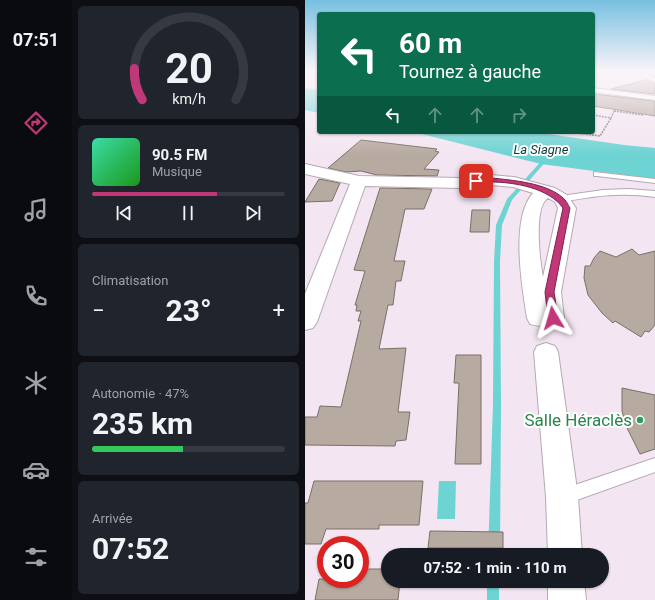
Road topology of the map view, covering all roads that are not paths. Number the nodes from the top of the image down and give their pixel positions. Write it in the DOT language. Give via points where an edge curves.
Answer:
graph roads {
  1 [pos="305,169"];
  2 [pos="597,174"];
  3 [pos="359,181"];
  4 [pos="655,182"];
  5 [pos="547,193"];
  6 [pos="655,194"];
  7 [pos="305,322"];
  8 [pos="546,352"];
  9 [pos="655,465"];
  10 [pos="562,497"];
  11 [pos="565,548"];
  12 [pos="566,588"];
  13 [pos="567,600"];
  1 -- 3 [label="street"];
  2 -- 4 [label="lane"];
  3 -- 5 [label="street" via="491,180 514,182"];
  3 -- 7 [label="street"];
  5 -- 5 [label="street" via="567,208 550,292 553,318 539,318 530,263 530,233 533,206 538,197"];
  5 -- 6 [label="lane" via="628,191"];
  8 -- 10 [label="street"];
  9 -- 10 [label="lane"];
  10 -- 11 [label="street"];
  12 -- 13 [label="street"];
}
